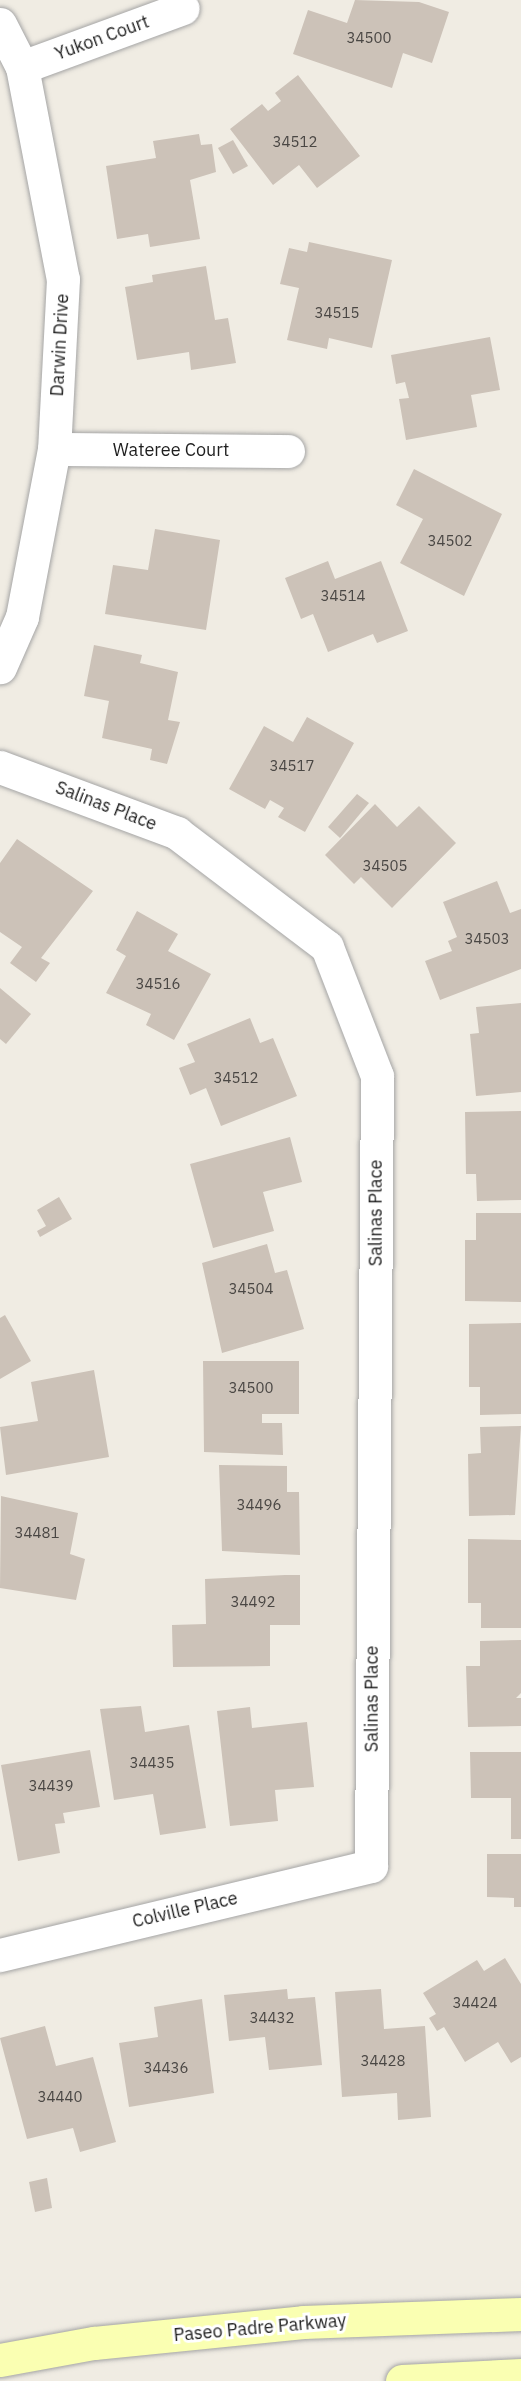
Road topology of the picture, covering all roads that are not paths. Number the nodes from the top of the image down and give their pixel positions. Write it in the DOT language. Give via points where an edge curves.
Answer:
graph roads {
  1 [pos="183,8"];
  2 [pos="0,24"];
  3 [pos="22,67"];
  4 [pos="54,449"];
  5 [pos="288,451"];
  6 [pos="0,667"];
  7 [pos="0,767"];
  8 [pos="371,1866"];
  9 [pos="0,1954"];
  10 [pos="521,2314"];
  11 [pos="0,2360"];
  12 [pos="521,2375"];
  13 [pos="402,2381"];
  1 -- 3 [label="street, Yukon Court"];
  2 -- 3 [label="street, Darwin Drive"];
  3 -- 4 [label="street, Darwin Drive" via="63,279"];
  4 -- 5 [label="street, Wateree Court"];
  4 -- 6 [label="street, Darwin Drive" via="22,616"];
  7 -- 8 [label="street, Salinas Place" via="177,833 327,947 377,1076"];
  8 -- 9 [label="street, Colville Place"];
  10 -- 11 [label="main road, Paseo Padre Parkway" via="303,2322 94,2343"];
  12 -- 13 [label="main road"];
}
